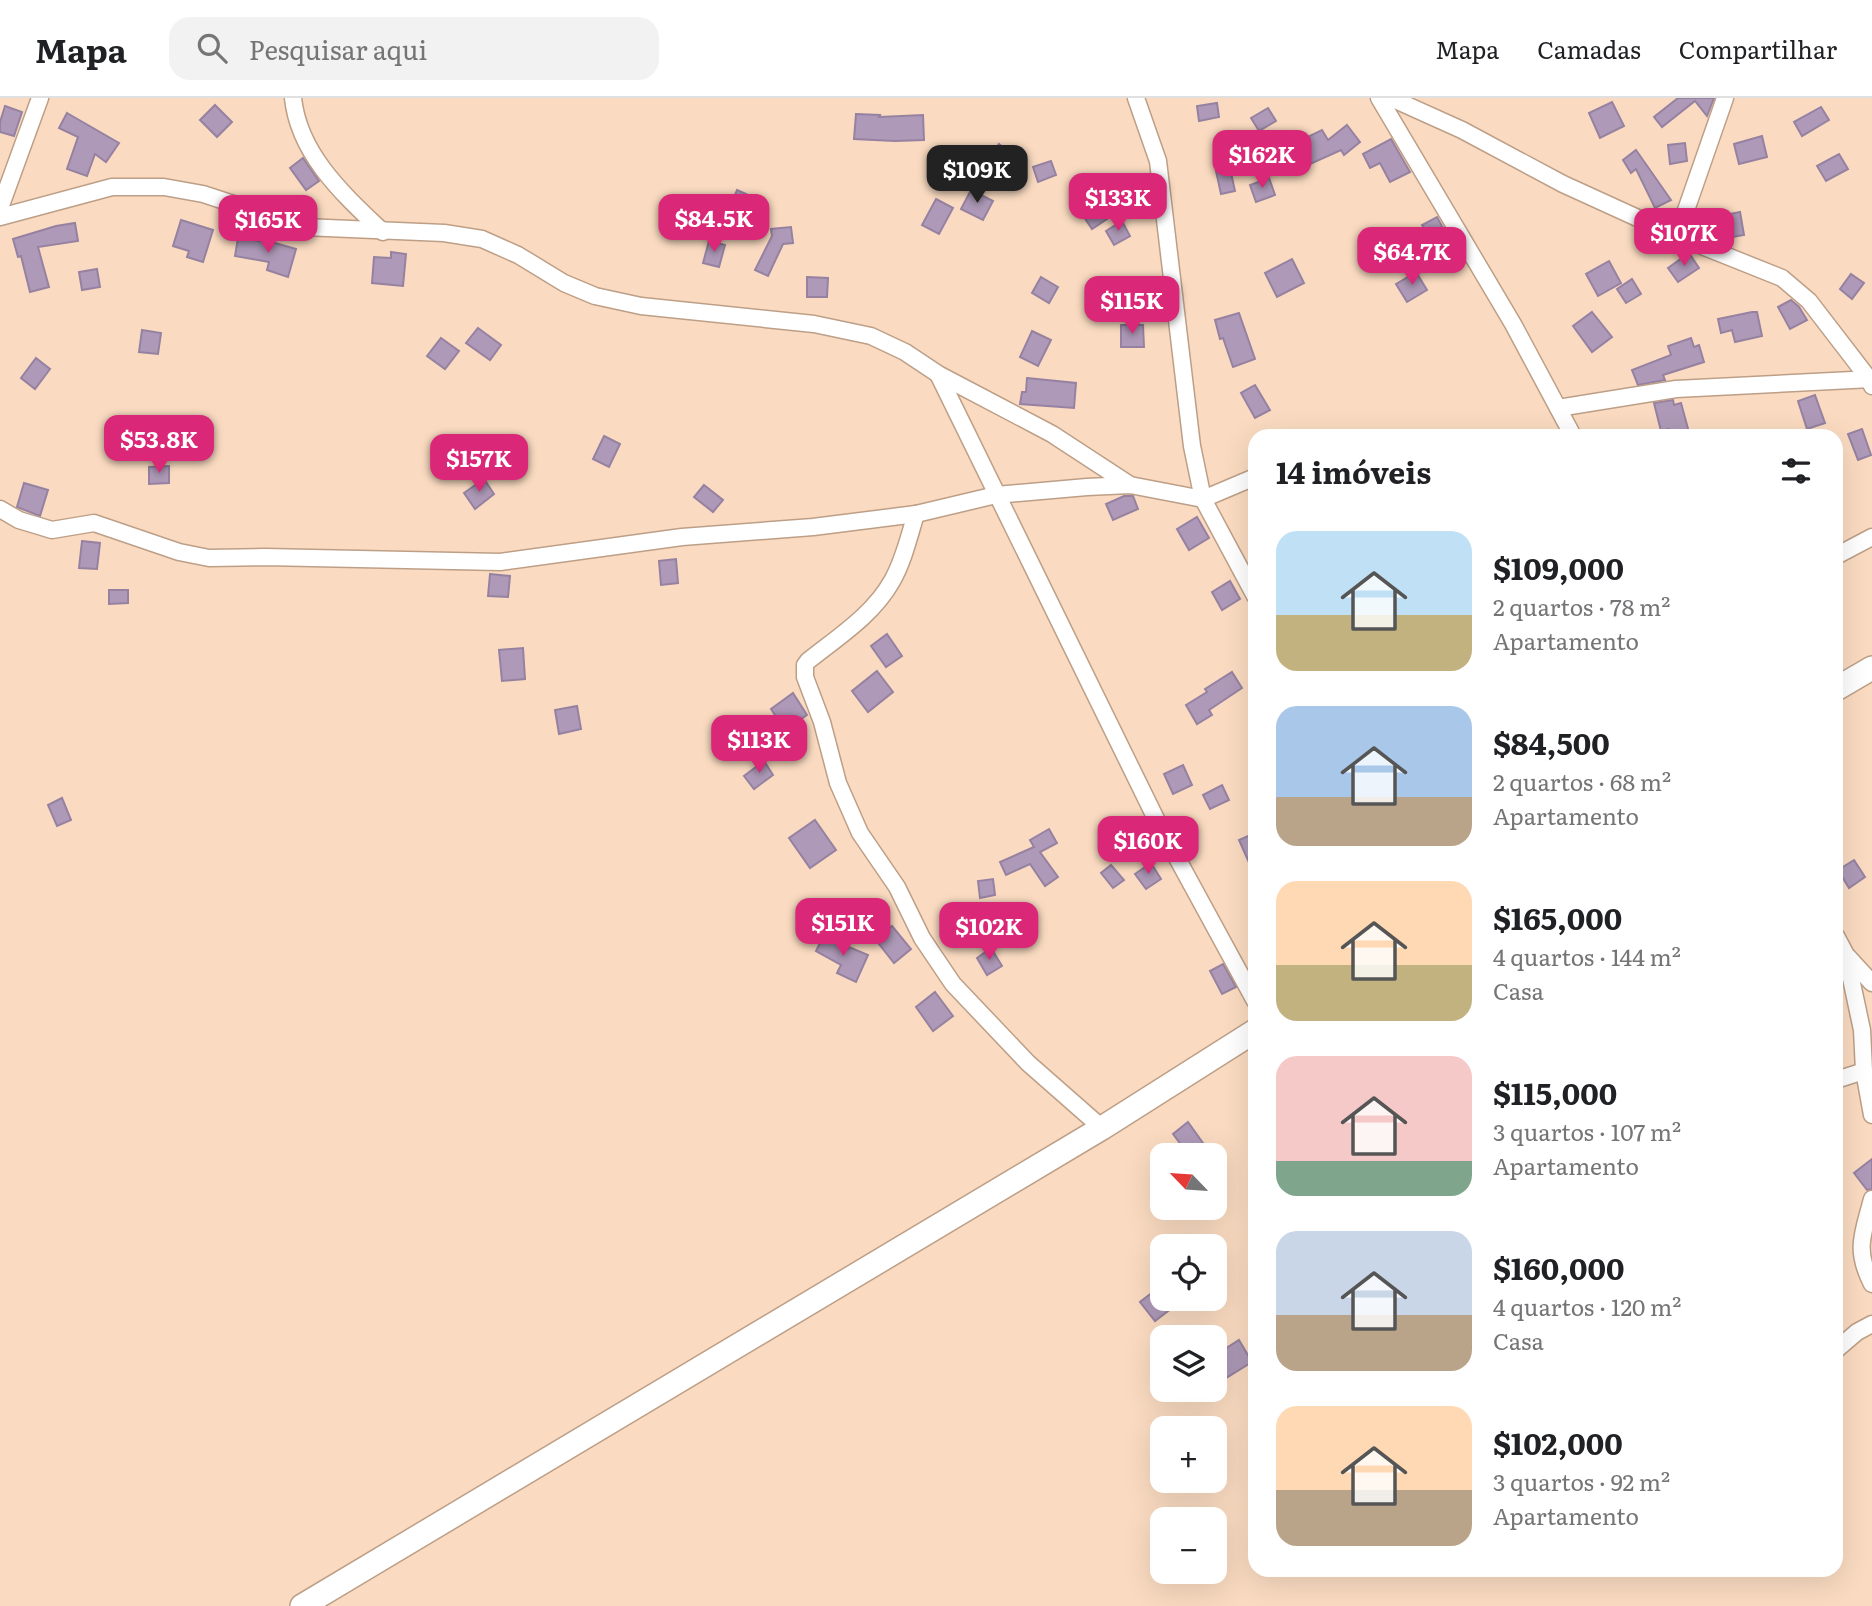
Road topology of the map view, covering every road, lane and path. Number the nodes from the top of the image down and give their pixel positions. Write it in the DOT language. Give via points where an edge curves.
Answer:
graph roads {
  1 [pos="40,98"];
  2 [pos="293,98"];
  3 [pos="1136,98"];
  4 [pos="1379,98"];
  5 [pos="1391,98"];
  6 [pos="1725,98"];
  7 [pos="0,208"];
  8 [pos="0,217"];
  9 [pos="383,232"];
  10 [pos="1677,236"];
  11 [pos="937,374"];
  12 [pos="1871,381"];
  13 [pos="1558,408"];
  14 [pos="1569,429"];
  15 [pos="1248,480"];
  16 [pos="1130,485"];
  17 [pos="996,495"];
  18 [pos="1203,499"];
  19 [pos="0,509"];
  20 [pos="916,514"];
  21 [pos="1872,537"];
  22 [pos="1843,552"];
  23 [pos="1248,583"];
  24 [pos="1872,668"];
  25 [pos="1843,685"];
  26 [pos="1843,949"];
  27 [pos="1846,955"];
  28 [pos="1872,983"];
  29 [pos="1248,988"];
  30 [pos="1248,1035"];
  31 [pos="1864,1071"];
  32 [pos="1843,1078"];
  33 [pos="1872,1115"];
  34 [pos="1102,1128"];
  35 [pos="1872,1199"];
  36 [pos="1872,1284"];
  37 [pos="1872,1324"];
  38 [pos="1843,1344"];
  39 [pos="302,1606"];
  1 -- 7 [label="street"];
  2 -- 9 [label="street" via="302,133 320,166"];
  3 -- 18 [label="street" via="1157,162 1192,446"];
  4 -- 13 [label="street"];
  5 -- 10 [label="street"];
  6 -- 10 [label="street"];
  8 -- 9 [label="street" via="112,187 164,187 203,194 304,227"];
  9 -- 11 [label="street" via="482,239 564,283 641,306 814,324 871,336"];
  10 -- 12 [label="street" via="1782,278 1796,288"];
  11 -- 16 [label="street" via="1052,434"];
  11 -- 17 [label="street"];
  12 -- 13 [label="street" via="1676,389"];
  13 -- 14 [label="street"];
  15 -- 18 [label="street"];
  16 -- 17 [label="street"];
  16 -- 18 [label="street"];
  17 -- 20 [label="street"];
  17 -- 29 [label="street" via="1158,822"];
  18 -- 23 [label="street"];
  19 -- 20 [label="street" via="52,530 94,523 209,558 499,562 682,537"];
  20 -- 34 [label="street" via="891,583 863,617 808,661 805,677 838,783 860,833 897,887 922,938 962,994 1028,1063"];
  21 -- 22 [label="street"];
  24 -- 25 [label="street"];
  26 -- 27 [label="street"];
  27 -- 28 [label="street"];
  27 -- 31 [label="street" via="1863,1030"];
  30 -- 34 [label="street"];
  31 -- 32 [label="street"];
  31 -- 33 [label="street"];
  34 -- 39 [label="street"];
  35 -- 36 [label="street" via="1860,1251"];
  37 -- 38 [label="street"];
}
